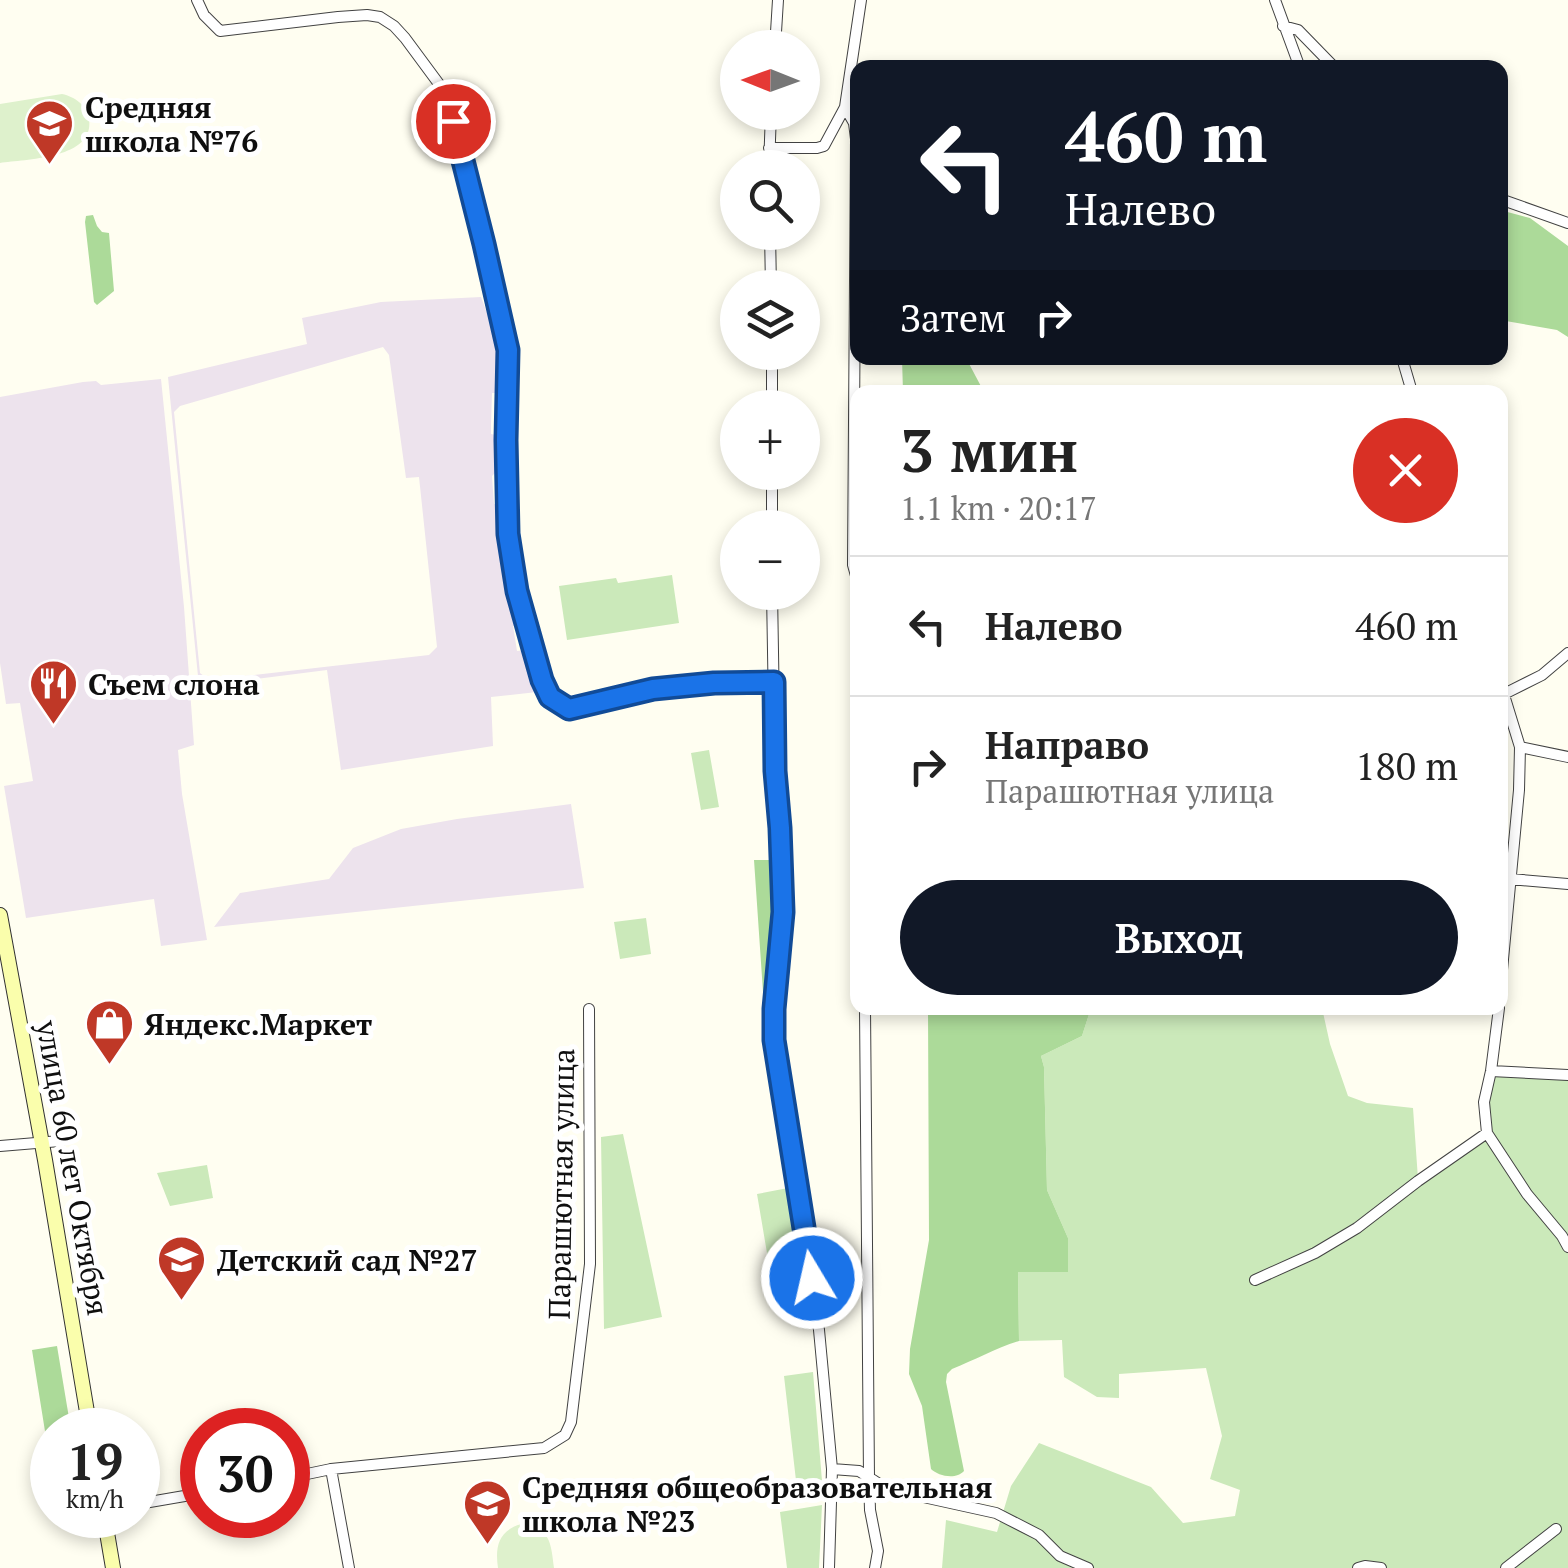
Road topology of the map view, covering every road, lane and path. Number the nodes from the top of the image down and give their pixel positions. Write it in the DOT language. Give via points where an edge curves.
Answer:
graph roads {
  1 [pos="197,0"];
  2 [pos="778,0"];
  3 [pos="861,0"];
  4 [pos="1274,0"];
  5 [pos="1282,26"];
  6 [pos="776,30"];
  7 [pos="853,60"];
  8 [pos="1297,60"];
  9 [pos="1326,60"];
  10 [pos="850,78"];
  11 [pos="846,107"];
  12 [pos="850,115"];
  13 [pos="770,130"];
  14 [pos="769,148"];
  15 [pos="1508,203"];
  16 [pos="1568,224"];
  17 [pos="772,610"];
  18 [pos="1568,653"];
  19 [pos="774,682"];
  20 [pos="1508,686"];
  21 [pos="1508,708"];
  22 [pos="1520,747"];
  23 [pos="1568,757"];
  24 [pos="1510,880"];
  25 [pos="1568,884"];
  26 [pos="1508,902"];
  27 [pos="0,915"];
  28 [pos="2,936"];
  29 [pos="589,1008"];
  30 [pos="866,1015"];
  31 [pos="1497,1015"];
  32 [pos="1491,1071"];
  33 [pos="1568,1076"];
  34 [pos="1488,1133"];
  35 [pos="60,1140"];
  36 [pos="42,1142"];
  37 [pos="0,1146"];
  38 [pos="1568,1246"];
  39 [pos="1255,1280"];
  40 [pos="86,1408"];
  41 [pos="331,1469"];
  42 [pos="832,1469"];
  43 [pos="310,1473"];
  44 [pos="869,1476"];
  45 [pos="1556,1529"];
  46 [pos="108,1538"];
  47 [pos="113,1568"];
  48 [pos="349,1568"];
  49 [pos="830,1568"];
  50 [pos="875,1568"];
  51 [pos="1088,1568"];
  52 [pos="1358,1568"];
  53 [pos="1381,1568"];
  54 [pos="1506,1568"];
  1 -- 19 [label="street" via="220,31 380,17 406,38 439,84 472,190 508,350 511,563 550,697 565,709 653,689"];
  2 -- 6 [label="street"];
  3 -- 7 [label="street"];
  4 -- 5 [label="street"];
  5 -- 8 [label="street"];
  5 -- 9 [label="street" via="1298,30"];
  10 -- 11 [label="street"];
  11 -- 12 [label="street"];
  11 -- 14 [label="street" via="824,146"];
  13 -- 14 [label="street"];
  15 -- 16 [label="street"];
  17 -- 19 [label="street"];
  18 -- 20 [label="street" via="1542,676"];
  19 -- 42 [label="street" via="783,912 774,1040 812,1278"];
  21 -- 22 [label="street"];
  22 -- 23 [label="street"];
  22 -- 24 [label="street"];
  24 -- 25 [label="street"];
  24 -- 26 [label="street"];
  27 -- 28 [label="main road, улица 60 лет Октября"];
  28 -- 36 [label="main road, улица 60 лет Октября"];
  29 -- 41 [label="street, Парашютная улица" via="590,1264 566,1435 544,1448"];
  30 -- 44 [label="street"];
  31 -- 32 [label="street"];
  32 -- 33 [label="street"];
  32 -- 34 [label="street" via="1484,1102"];
  34 -- 38 [label="street"];
  34 -- 39 [label="street" via="1357,1228"];
  35 -- 36 [label="street"];
  36 -- 37 [label="street"];
  36 -- 40 [label="main road, улица 60 лет Октября"];
  41 -- 43 [label="street, Парашютная улица"];
  41 -- 48 [label="street"];
  42 -- 44 [label="street"];
  42 -- 49 [label="street"];
  44 -- 50 [label="street"];
  44 -- 51 [label="street" via="887,1489 996,1513"];
  45 -- 54 [label="street"];
  46 -- 47 [label="main road"];
  52 -- 53 [label="street"];
}
